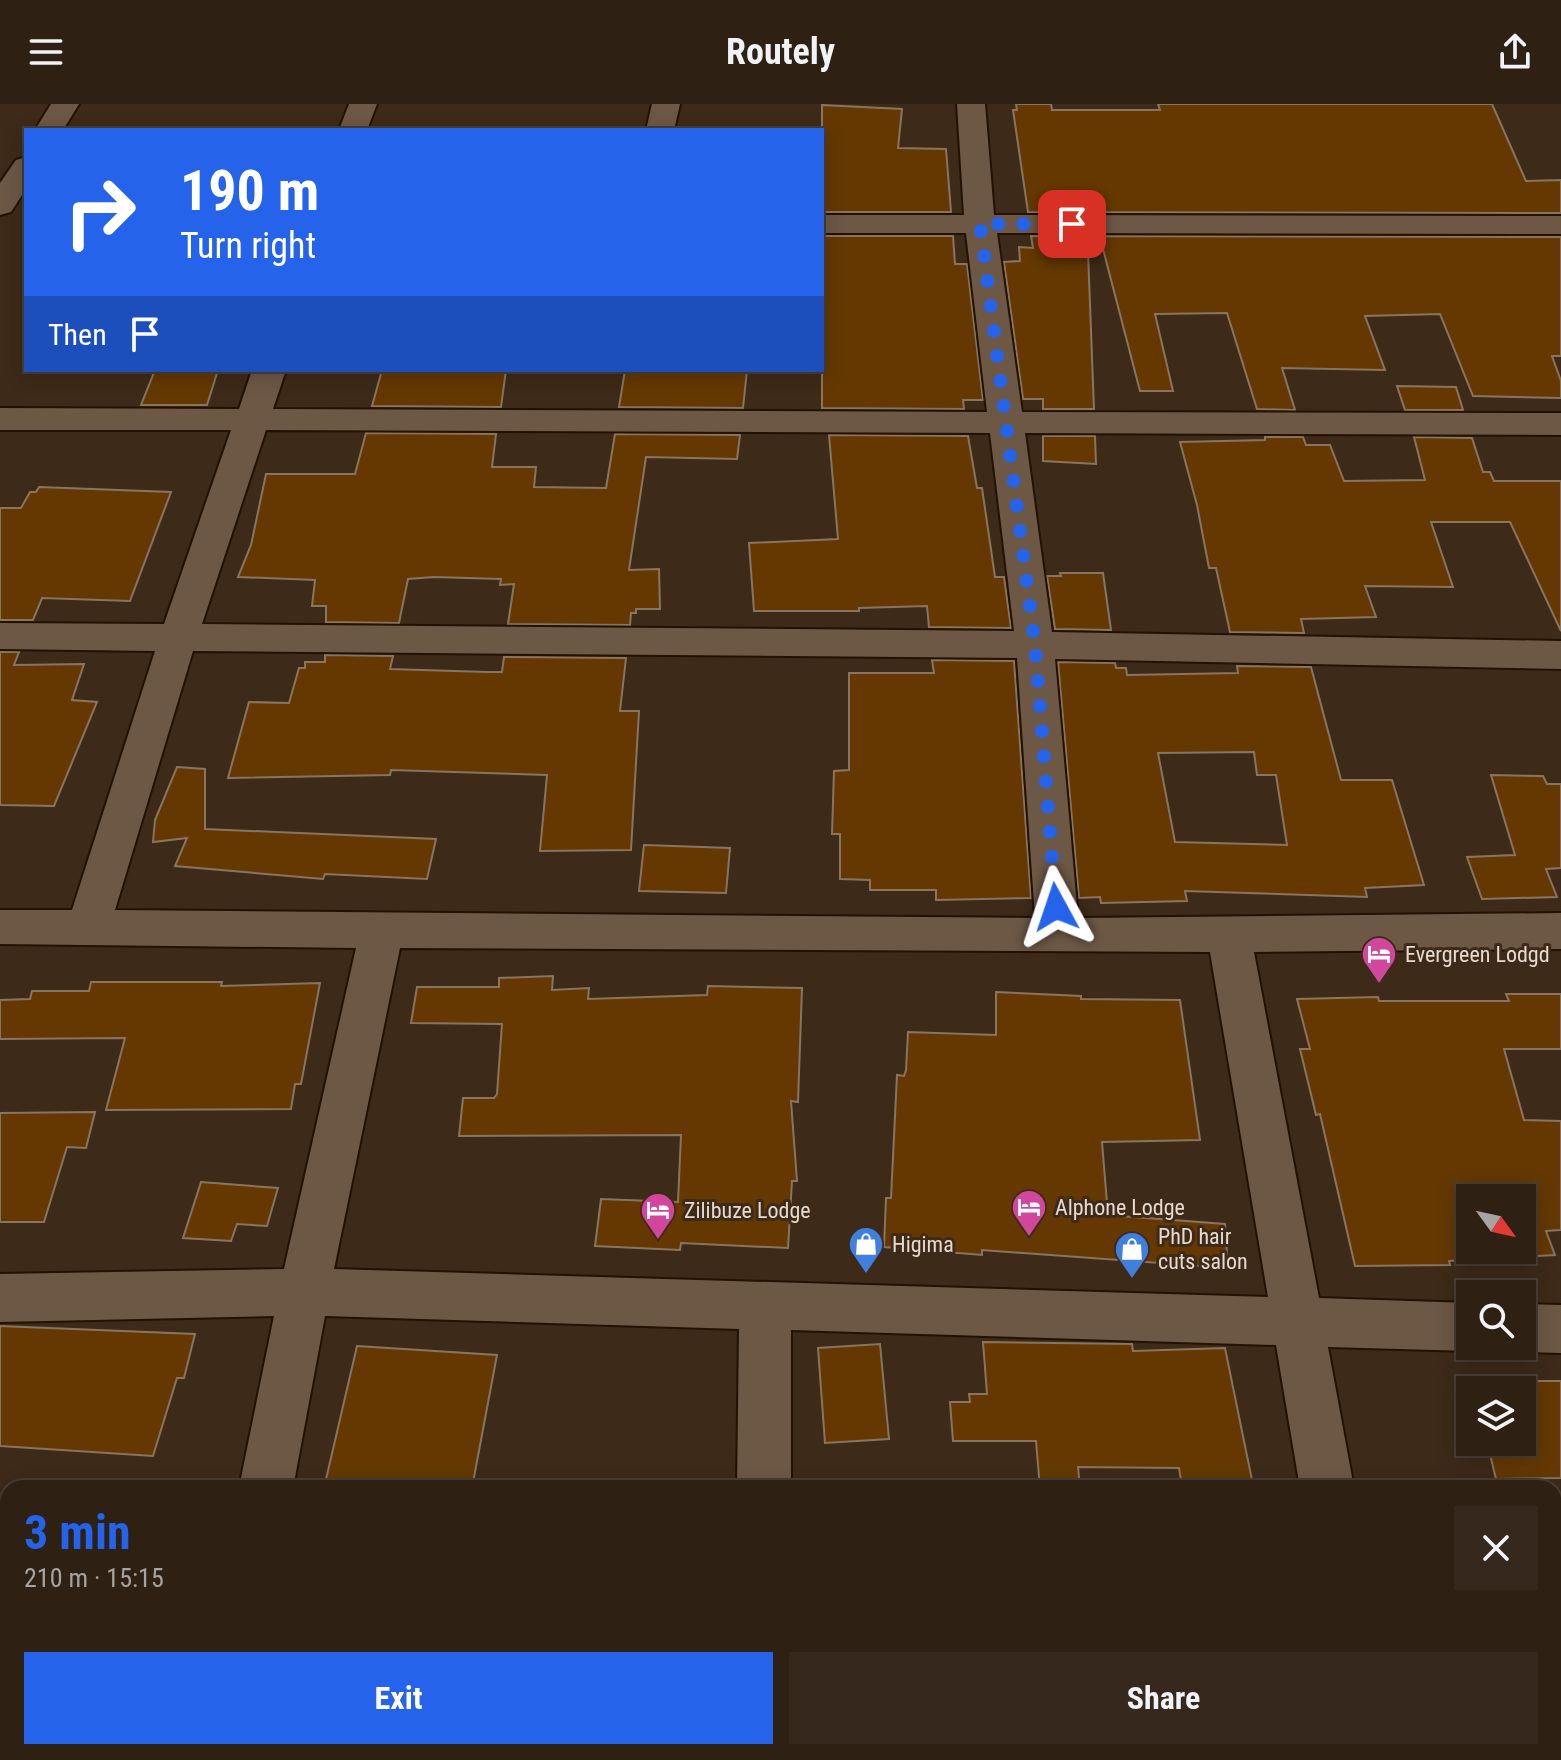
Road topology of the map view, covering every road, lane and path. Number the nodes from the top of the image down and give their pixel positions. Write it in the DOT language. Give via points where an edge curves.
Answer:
graph roads {
  1 [pos="65,104"];
  2 [pos="363,104"];
  3 [pos="666,104"];
  4 [pos="971,104"];
  5 [pos="50,128"];
  6 [pos="354,128"];
  7 [pos="660,128"];
  8 [pos="24,169"];
  9 [pos="0,206"];
  10 [pos="0,215"];
  11 [pos="24,215"];
  12 [pos="824,224"];
  13 [pos="980,224"];
  14 [pos="1561,225"];
  15 [pos="268,372"];
  16 [pos="253,418"];
  17 [pos="0,419"];
  18 [pos="1005,420"];
  19 [pos="1561,424"];
  20 [pos="0,636"];
  21 [pos="178,638"];
  22 [pos="1035,645"];
  23 [pos="1561,655"];
  24 [pos="0,927"];
  25 [pos="88,928"];
  26 [pos="382,931"];
  27 [pos="1561,931"];
  28 [pos="1229,934"];
  29 [pos="1058,936"];
  30 [pos="304,1292"];
  31 [pos="0,1298"];
  32 [pos="765,1305"];
  33 [pos="1296,1322"];
  34 [pos="1456,1327"];
  35 [pos="1536,1328"];
  36 [pos="1561,1329"];
  37 [pos="268,1480"];
  38 [pos="764,1480"];
  39 [pos="1326,1480"];
  1 -- 5 [label="street"];
  2 -- 6 [label="street"];
  3 -- 7 [label="street"];
  4 -- 13 [label="street"];
  8 -- 9 [label="street"];
  10 -- 11 [label="street"];
  12 -- 13 [label="street"];
  13 -- 14 [label="street"];
  13 -- 18 [label="street"];
  15 -- 16 [label="street"];
  16 -- 17 [label="street"];
  16 -- 18 [label="street"];
  16 -- 21 [label="street"];
  18 -- 19 [label="street"];
  18 -- 22 [label="street"];
  20 -- 21 [label="street"];
  21 -- 22 [label="street"];
  21 -- 25 [label="street"];
  22 -- 23 [label="street"];
  22 -- 29 [label="street"];
  24 -- 25 [label="street"];
  25 -- 26 [label="street"];
  26 -- 29 [label="street"];
  26 -- 30 [label="street"];
  27 -- 28 [label="street"];
  28 -- 29 [label="street"];
  28 -- 33 [label="street"];
  30 -- 31 [label="street"];
  30 -- 32 [label="street"];
  30 -- 37 [label="street"];
  32 -- 33 [label="street"];
  32 -- 38 [label="street"];
  33 -- 34 [label="street"];
  33 -- 39 [label="street"];
  35 -- 36 [label="street"];
}
